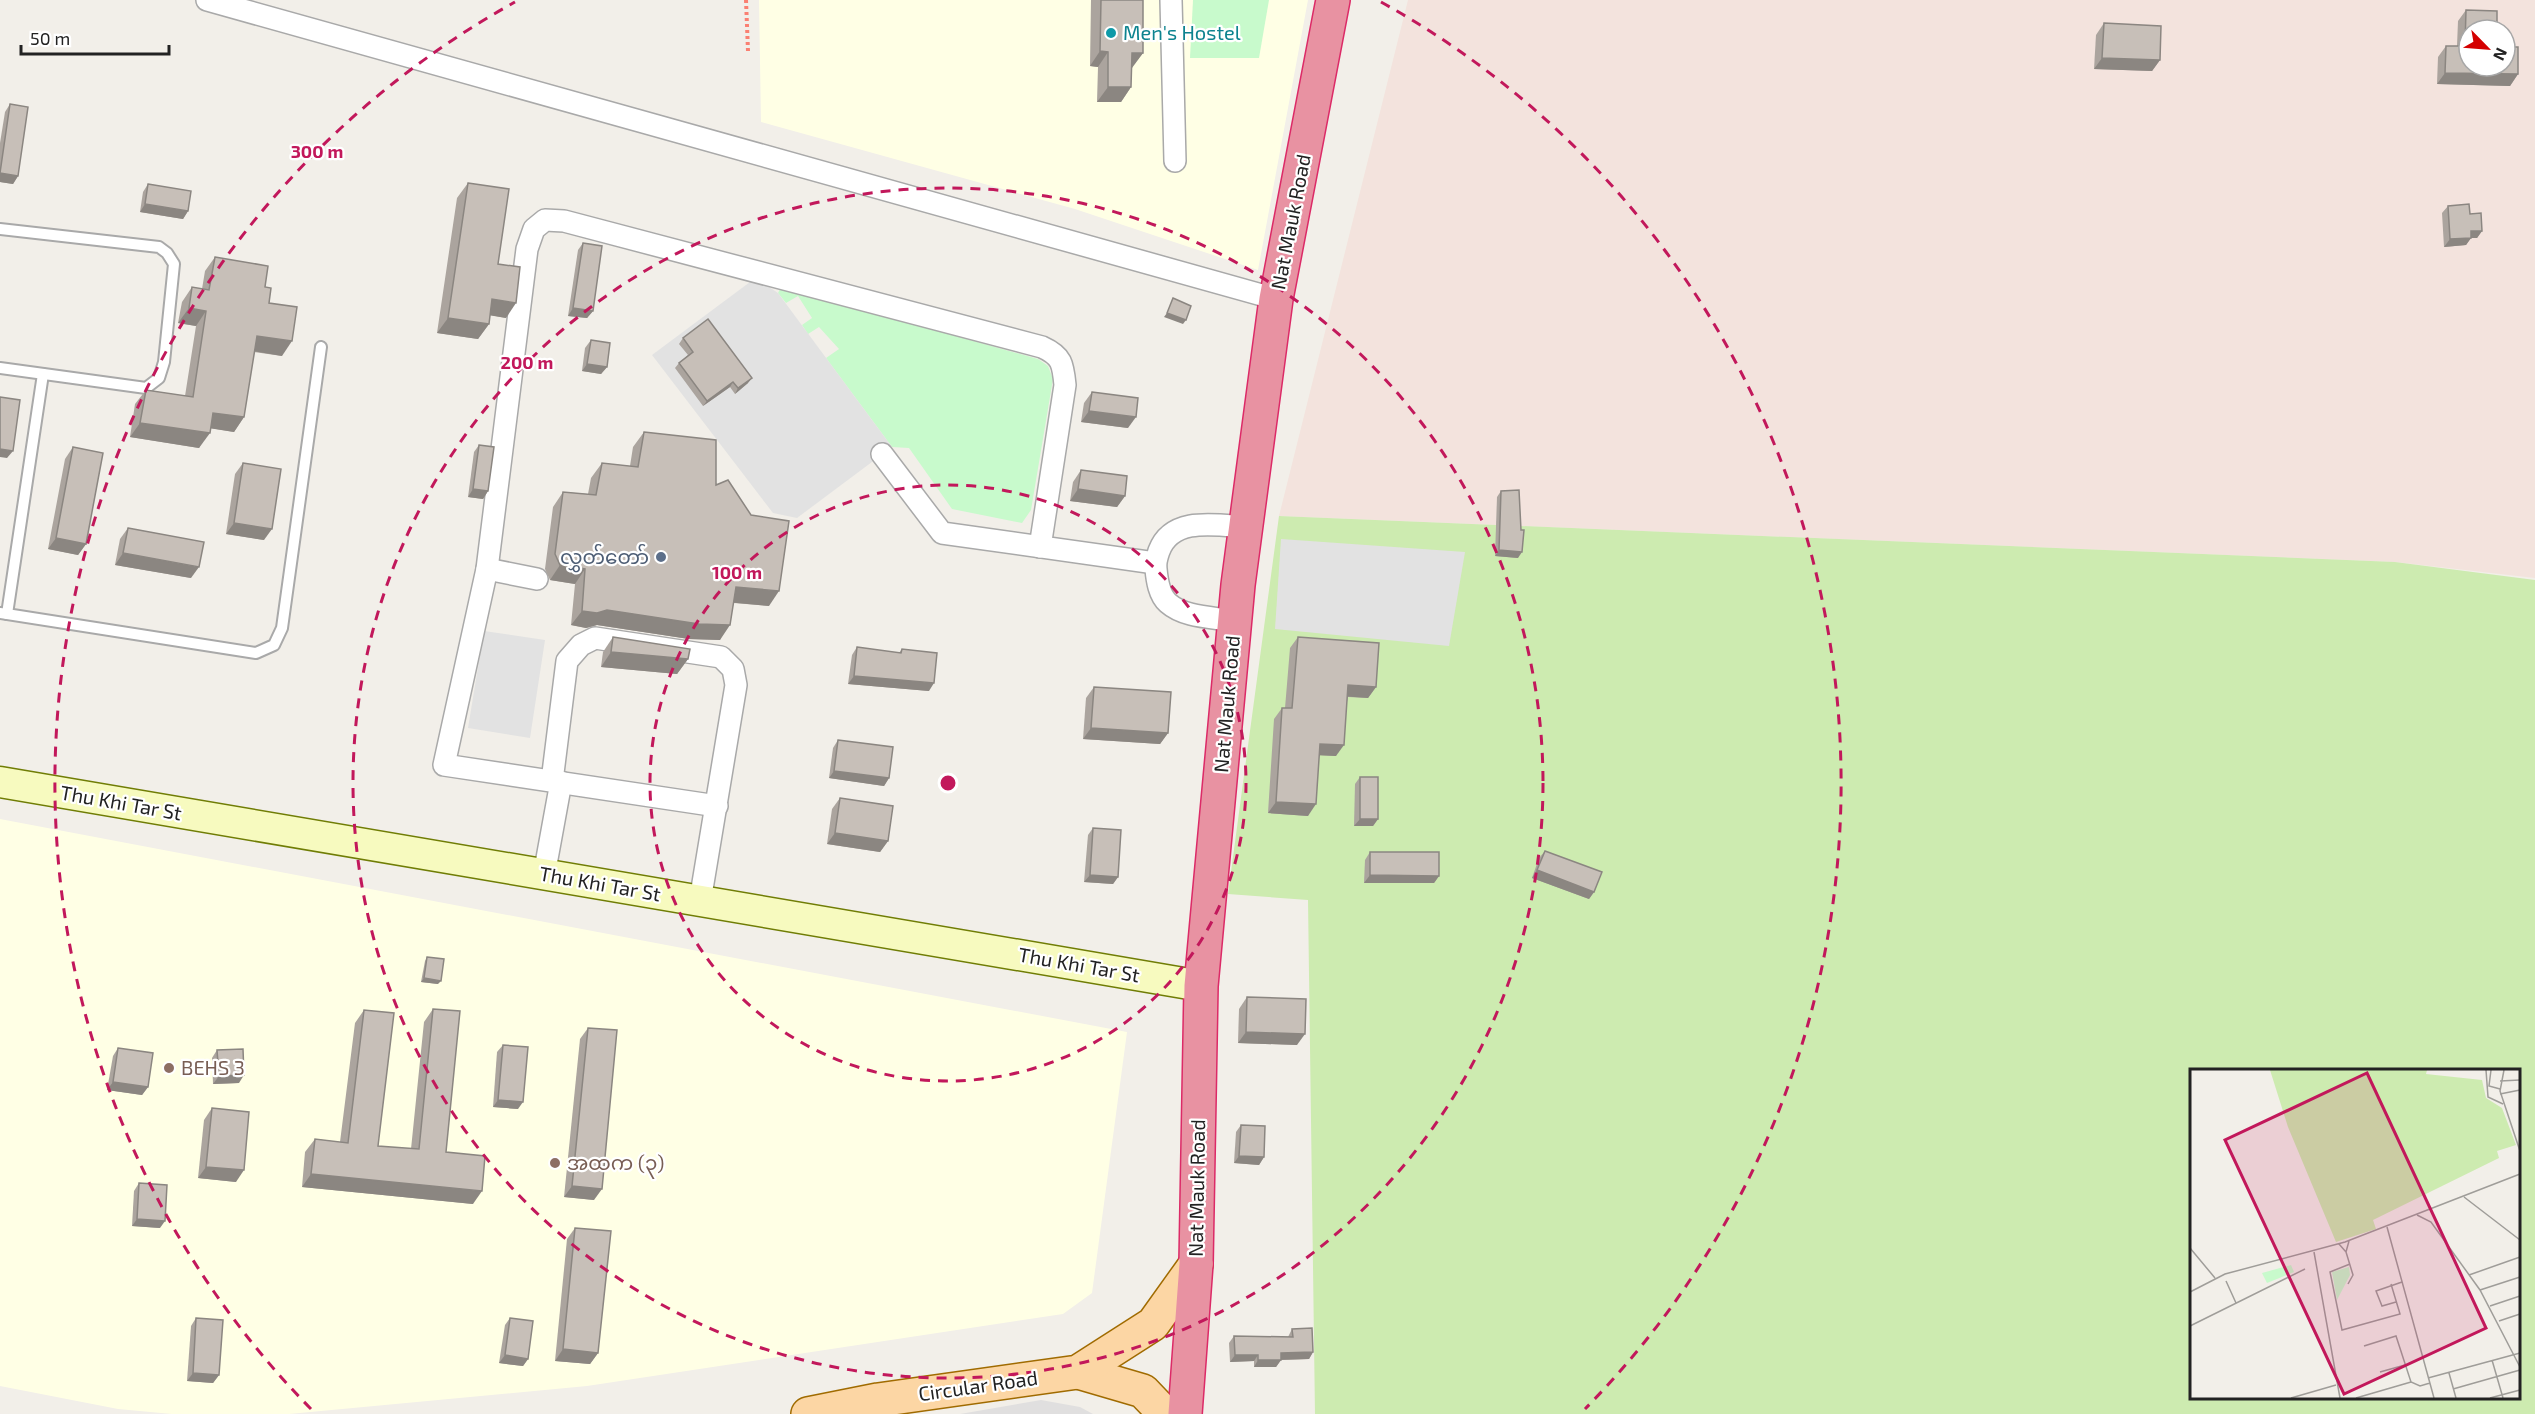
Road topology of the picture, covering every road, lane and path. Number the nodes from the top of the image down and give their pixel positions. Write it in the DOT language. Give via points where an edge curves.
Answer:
graph roads {
  1 [pos="207,0"];
  2 [pos="746,0"];
  3 [pos="1172,0"];
  4 [pos="1333,0"];
  5 [pos="748,51"];
  6 [pos="1175,161"];
  7 [pos="0,229"];
  8 [pos="1276,299"];
  9 [pos="321,347"];
  10 [pos="0,368"];
  11 [pos="43,374"];
  12 [pos="882,454"];
  13 [pos="1245,527"];
  14 [pos="1040,547"];
  15 [pos="1155,563"];
  16 [pos="488,569"];
  17 [pos="537,579"];
  18 [pos="3,614"];
  19 [pos="1234,621"];
  20 [pos="0,782"];
  21 [pos="556,782"];
  22 [pos="717,806"];
  23 [pos="544,875"];
  24 [pos="700,901"];
  25 [pos="1201,986"];
  26 [pos="1196,1263"];
  27 [pos="1078,1372"];
  28 [pos="808,1414"];
  29 [pos="1165,1414"];
  30 [pos="1185,1414"];
  1 -- 8 [label="street"];
  2 -- 5 [label="path"];
  3 -- 6 [label="street"];
  4 -- 8 [label="highway, Nat Mauk Road"];
  7 -- 11 [label="lane" via="159,248 174,264 159,378 146,388"];
  8 -- 13 [label="highway, Nat Mauk Road"];
  9 -- 18 [label="lane" via="282,628 274,645 256,653"];
  10 -- 11 [label="lane"];
  11 -- 18 [label="lane"];
  12 -- 14 [label="street" via="942,533"];
  13 -- 15 [label="street" via="1200,524 1178,530 1162,543"];
  13 -- 19 [label="highway, Nat Mauk Road"];
  14 -- 15 [label="street"];
  14 -- 16 [label="street" via="1065,385 1064,368 1056,353 564,221 545,220 534,229 526,249"];
  15 -- 19 [label="street" via="1157,583 1167,602 1186,613"];
  16 -- 17 [label="street"];
  16 -- 21 [label="street" via="444,765"];
  19 -- 25 [label="highway, Nat Mauk Road"];
  20 -- 23 [label="street, Thu Khi Tar St"];
  21 -- 22 [label="street"];
  21 -- 22 [label="street" via="567,661 581,645 595,638 721,657 733,669 736,685"];
  21 -- 23 [label="street"];
  22 -- 24 [label="street"];
  23 -- 24 [label="street, Thu Khi Tar St"];
  24 -- 25 [label="street, Thu Khi Tar St"];
  25 -- 26 [label="highway, Nat Mauk Road"];
  26 -- 27 [label="main road" via="1153,1324"];
  26 -- 30 [label="highway, Nat Mauk Road"];
  27 -- 28 [label="main road, Circular Road" via="878,1400"];
  27 -- 29 [label="main road" via="1143,1391"];
}
